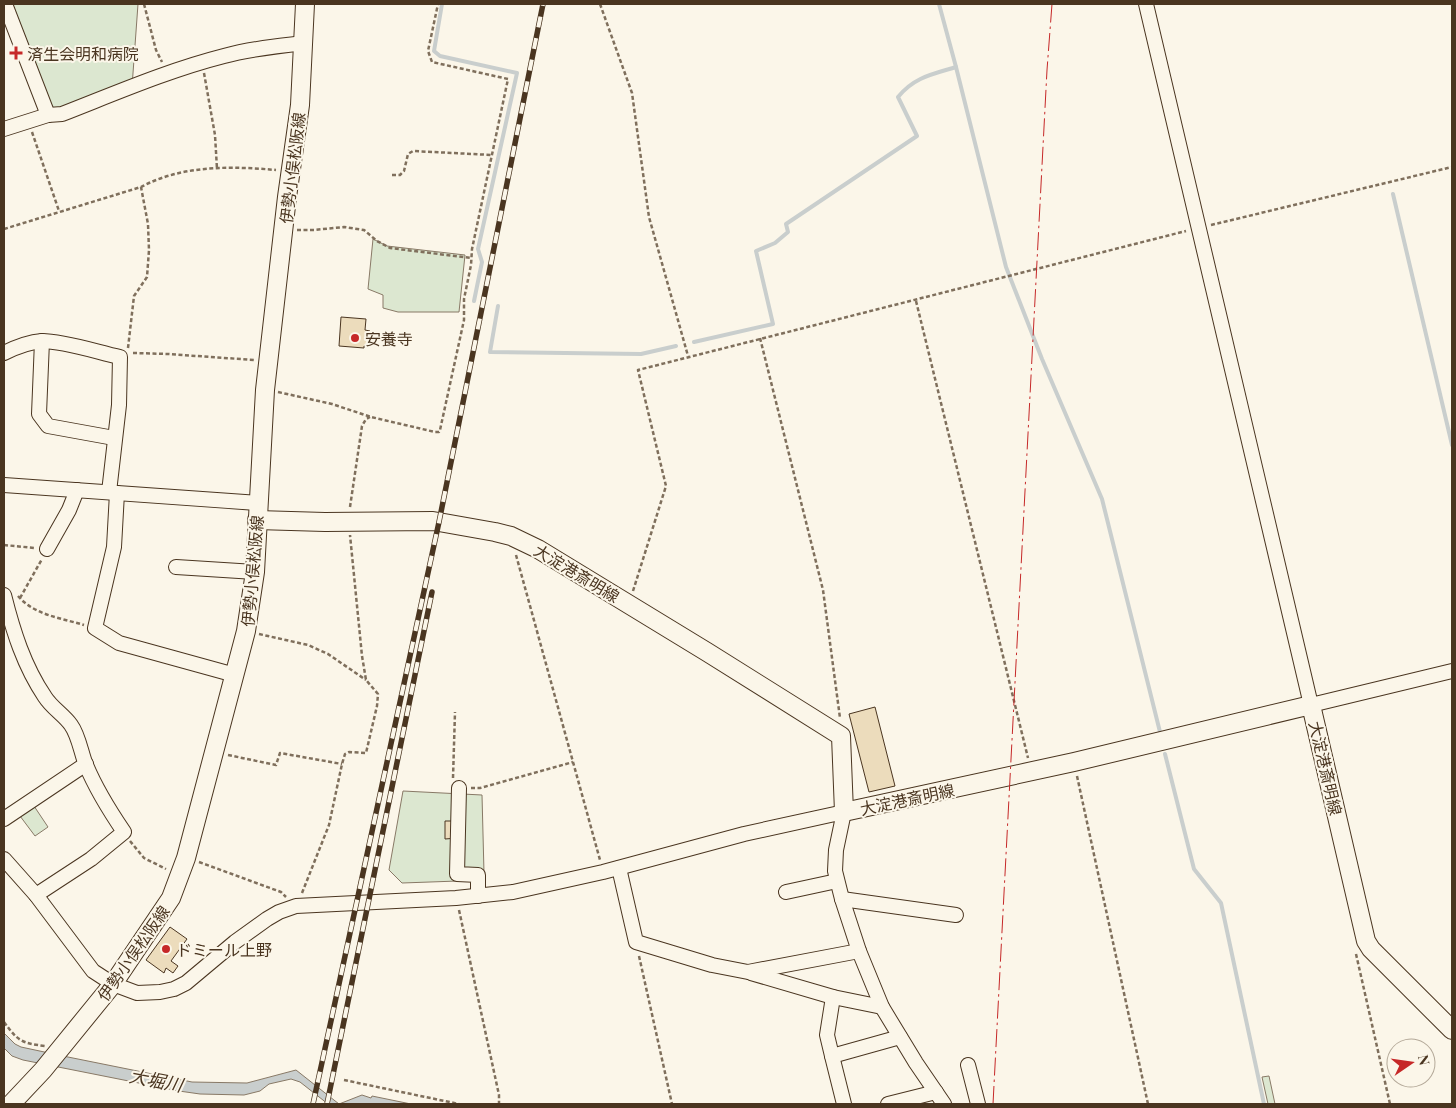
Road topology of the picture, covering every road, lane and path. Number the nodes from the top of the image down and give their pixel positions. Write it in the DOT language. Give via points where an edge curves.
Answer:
graph roads {
  1 [pos="5,4"];
  2 [pos="144,4"];
  3 [pos="305,4"];
  4 [pos="438,4"];
  5 [pos="600,4"];
  6 [pos="1146,4"];
  7 [pos="304,43"];
  8 [pos="202,62"];
  9 [pos="167,73"];
  10 [pos="48,115"];
  11 [pos="29,121"];
  12 [pos="5,126"];
  13 [pos="492,155"];
  14 [pos="1452,167"];
  15 [pos="217,169"];
  16 [pos="290,172"];
  17 [pos="392,175"];
  18 [pos="141,187"];
  19 [pos="59,211"];
  20 [pos="1199,228"];
  21 [pos="4,229"];
  22 [pos="284,229"];
  23 [pos="471,258"];
  24 [pos="916,301"];
  25 [pos="760,338"];
  26 [pos="42,341"];
  27 [pos="4,353"];
  28 [pos="688,356"];
  29 [pos="268,362"];
  30 [pos="265,390"];
  31 [pos="372,416"];
  32 [pos="114,438"];
  33 [pos="4,485"];
  34 [pos="77,490"];
  35 [pos="113,492"];
  36 [pos="258,512"];
  37 [pos="349,522"];
  38 [pos="511,536"];
  39 [pos="4,545"];
  40 [pos="47,549"];
  41 [pos="176,567"];
  42 [pos="255,572"];
  43 [pos="9,593"];
  44 [pos="20,598"];
  45 [pos="629,604"];
  46 [pos="95,628"];
  47 [pos="246,631"];
  48 [pos="1452,671"];
  49 [pos="235,675"];
  50 [pos="366,680"];
  51 [pos="1312,705"];
  52 [pos="455,712"];
  53 [pos="840,736"];
  54 [pos="213,752"];
  55 [pos="573,762"];
  56 [pos="1074,762"];
  57 [pos="86,764"];
  58 [pos="342,764"];
  59 [pos="1031,772"];
  60 [pos="459,788"];
  61 [pos="844,812"];
  62 [pos="4,819"];
  63 [pos="124,832"];
  64 [pos="4,858"];
  65 [pos="186,858"];
  66 [pos="619,868"];
  67 [pos="604,872"];
  68 [pos="181,875"];
  69 [pos="837,881"];
  70 [pos="786,892"];
  71 [pos="36,895"];
  72 [pos="478,896"];
  73 [pos="456,898"];
  74 [pos="842,899"];
  75 [pos="296,906"];
  76 [pos="956,915"];
  77 [pos="636,942"];
  78 [pos="1356,950"];
  79 [pos="859,951"];
  80 [pos="748,972"];
  81 [pos="113,984"];
  82 [pos="833,997"];
  83 [pos="882,1008"];
  84 [pos="4,1022"];
  85 [pos="1452,1030"];
  86 [pos="900,1037"];
  87 [pos="60,1049"];
  88 [pos="832,1056"];
  89 [pos="968,1066"];
  90 [pos="344,1080"];
  91 [pos="936,1092"];
  92 [pos="11,1104"];
  93 [pos="459,1104"];
  94 [pos="499,1104"];
  95 [pos="672,1104"];
  96 [pos="844,1104"];
  97 [pos="888,1104"];
  98 [pos="944,1104"];
  99 [pos="978,1104"];
  100 [pos="1148,1104"];
  101 [pos="1390,1104"];
  1 -- 10 [label="street"];
  2 -- 9 [label="path" via="156,50"];
  3 -- 7 [label="main road, 伊勢小俣松阪線"];
  4 -- 13 [label="path" via="428,51 432,62 508,79"];
  5 -- 28 [label="path" via="632,94 649,217"];
  6 -- 20 [label="street"];
  7 -- 8 [label="street" via="263,48"];
  7 -- 16 [label="main road, 伊勢小俣松阪線" via="300,105"];
  8 -- 9 [label="street"];
  8 -- 15 [label="path" via="215,135"];
  9 -- 10 [label="street" via="62,114"];
  10 -- 11 [label="street"];
  11 -- 12 [label="street"];
  11 -- 19 [label="path"];
  13 -- 17 [label="path" via="413,150 408,154 404,171 400,175"];
  13 -- 23 [label="path"];
  14 -- 20 [label="path"];
  15 -- 16 [label="path" via="240,167"];
  15 -- 18 [label="path" via="189,171 157,179"];
  16 -- 22 [label="main road, 伊勢小俣松阪線"];
  18 -- 19 [label="path"];
  18 -- 29 [label="path" via="148,224 147,277 134,296 127,353"];
  19 -- 21 [label="path"];
  20 -- 24 [label="path"];
  20 -- 51 [label="street"];
  22 -- 23 [label="path" via="344,227 364,230 390,248"];
  22 -- 29 [label="main road, 伊勢小俣松阪線"];
  23 -- 31 [label="path" via="464,320 439,432"];
  24 -- 25 [label="path"];
  24 -- 59 [label="path"];
  25 -- 28 [label="path"];
  25 -- 53 [label="path" via="823,590"];
  26 -- 27 [label="street"];
  26 -- 32 [label="street" via="39,414 48,426"];
  26 -- 32 [label="street" via="120,357"];
  28 -- 45 [label="path" via="638,370 666,486"];
  29 -- 30 [label="main road, 伊勢小俣松阪線"];
  30 -- 31 [label="path"];
  30 -- 36 [label="main road, 伊勢小俣松阪線"];
  31 -- 37 [label="path" via="362,426"];
  32 -- 35 [label="street"];
  33 -- 34 [label="street"];
  34 -- 35 [label="street"];
  34 -- 40 [label="street"];
  35 -- 36 [label="street"];
  35 -- 46 [label="street" via="114,547"];
  36 -- 37 [label="main road, 大淀港斎明線"];
  36 -- 42 [label="main road, 伊勢小俣松阪線"];
  37 -- 38 [label="main road, 大淀港斎明線" via="433,521"];
  37 -- 50 [label="path"];
  38 -- 45 [label="main road, 大淀港斎明線" via="553,557"];
  38 -- 55 [label="path"];
  39 -- 40 [label="path"];
  40 -- 44 [label="path"];
  41 -- 42 [label="street"];
  42 -- 47 [label="main road, 伊勢小俣松阪線"];
  43 -- 44 [label="path"];
  43 -- 57 [label="street" via="11,622 30,671 46,699 72,726"];
  44 -- 46 [label="path" via="36,611"];
  45 -- 53 [label="main road, 大淀港斎明線"];
  46 -- 49 [label="street" via="119,643"];
  47 -- 49 [label="main road, 伊勢小俣松阪線"];
  47 -- 50 [label="path" via="308,645 328,654"];
  48 -- 51 [label="street"];
  49 -- 54 [label="main road, 伊勢小俣松阪線"];
  50 -- 58 [label="path" via="378,694 368,746 366,753 345,754"];
  51 -- 56 [label="main road, 大淀港斎明線"];
  51 -- 85 [label="main road, 大淀港斎明線" via="1366,941"];
  52 -- 60 [label="path" via="452,788"];
  53 -- 61 [label="main road, 大淀港斎明線"];
  54 -- 58 [label="path" via="276,765 280,753"];
  54 -- 65 [label="main road, 伊勢小俣松阪線"];
  55 -- 60 [label="path" via="480,788"];
  55 -- 67 [label="path"];
  56 -- 59 [label="main road, 大淀港斎明線"];
  56 -- 100 [label="path"];
  57 -- 62 [label="street"];
  57 -- 63 [label="street" via="100,796"];
  58 -- 75 [label="path" via="329,825"];
  59 -- 61 [label="main road, 大淀港斎明線"];
  60 -- 72 [label="street" via="457,874 478,875"];
  61 -- 66 [label="street" via="716,841"];
  61 -- 69 [label="street" via="836,850"];
  63 -- 68 [label="path" via="144,858"];
  63 -- 71 [label="street" via="91,859"];
  64 -- 71 [label="street"];
  65 -- 68 [label="main road, 伊勢小俣松阪線"];
  65 -- 75 [label="path" via="281,892"];
  66 -- 67 [label="street"];
  66 -- 77 [label="street"];
  67 -- 72 [label="street" via="537,888"];
  68 -- 81 [label="main road, 伊勢小俣松阪線" via="160,916"];
  69 -- 70 [label="street"];
  69 -- 74 [label="street"];
  71 -- 81 [label="street" via="93,971"];
  72 -- 73 [label="street"];
  73 -- 75 [label="street"];
  73 -- 94 [label="path" via="500,1096"];
  74 -- 76 [label="street"];
  74 -- 79 [label="street"];
  75 -- 81 [label="street" via="266,919 200,973 174,989 141,994"];
  77 -- 80 [label="street" via="712,965"];
  77 -- 95 [label="path"];
  78 -- 101 [label="path"];
  79 -- 80 [label="street"];
  79 -- 83 [label="street"];
  80 -- 82 [label="street"];
  81 -- 87 [label="main road, 伊勢小俣松阪線"];
  82 -- 83 [label="street"];
  82 -- 88 [label="street" via="827,1035"];
  83 -- 86 [label="street"];
  84 -- 87 [label="path" via="21,1042"];
  86 -- 88 [label="street"];
  86 -- 91 [label="street"];
  87 -- 92 [label="main road, 伊勢小俣松阪線"];
  88 -- 96 [label="street"];
  89 -- 99 [label="street"];
  90 -- 93 [label="path"];
  91 -- 97 [label="street"];
  91 -- 98 [label="street"];
}
